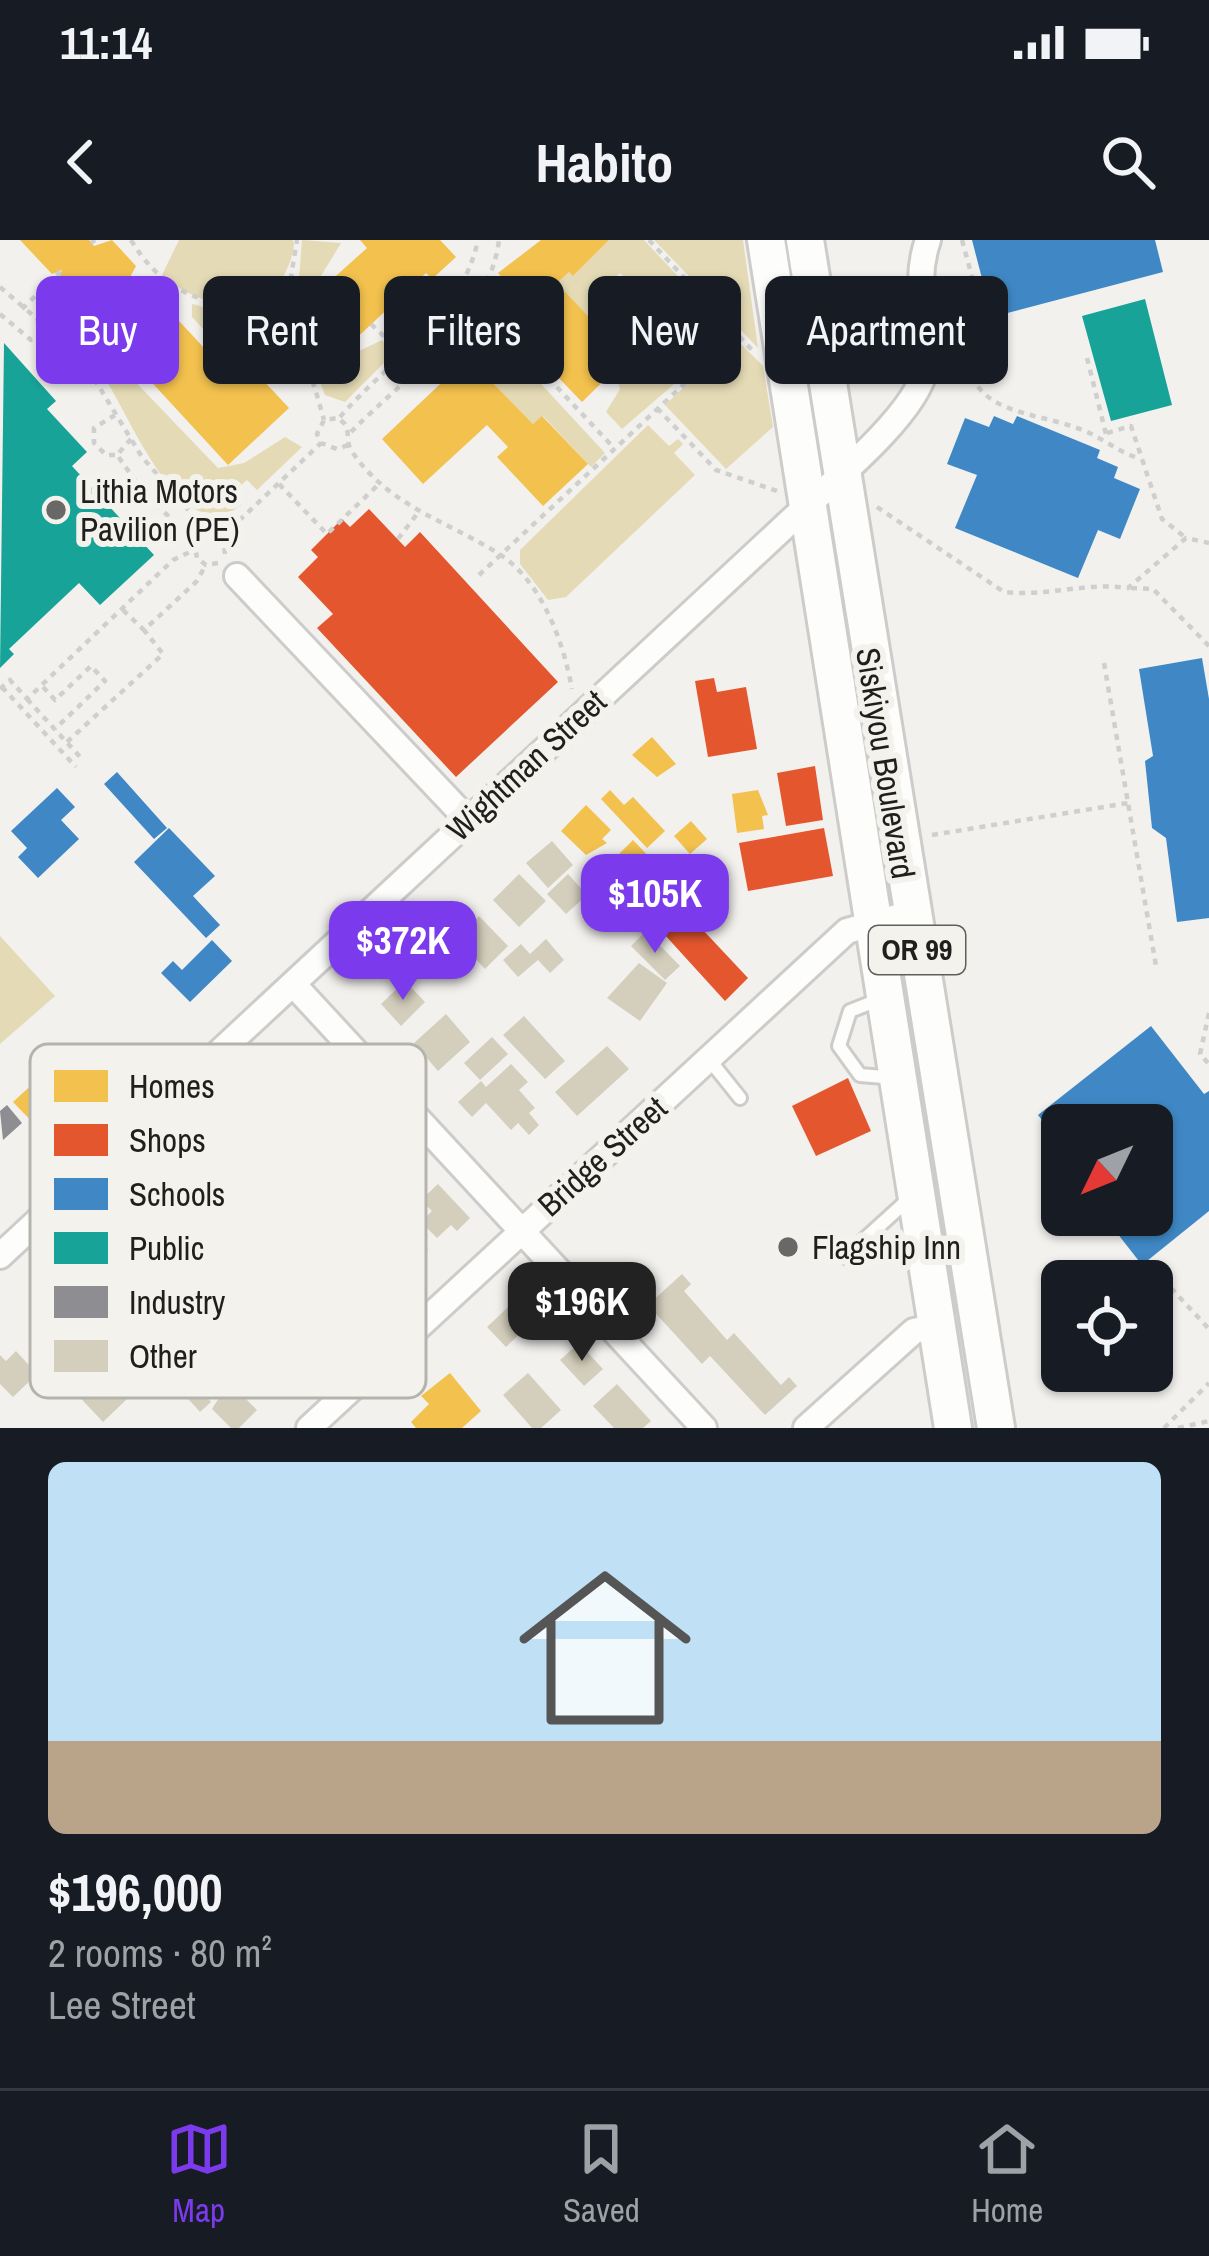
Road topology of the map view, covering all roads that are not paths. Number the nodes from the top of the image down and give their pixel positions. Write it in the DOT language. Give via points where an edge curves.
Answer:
graph roads {
  1 [pos="766,240"];
  2 [pos="805,240"];
  3 [pos="928,240"];
  4 [pos="842,471"];
  5 [pos="795,498"];
  6 [pos="237,576"];
  7 [pos="467,819"];
  8 [pos="911,913"];
  9 [pos="873,920"];
  10 [pos="292,984"];
  11 [pos="884,998"];
  12 [pos="228,1044"];
  13 [pos="348,1044"];
  14 [pos="708,1058"];
  15 [pos="896,1078"];
  16 [pos="740,1098"];
  17 [pos="426,1128"];
  18 [pos="916,1192"];
  19 [pos="30,1228"];
  20 [pos="521,1230"];
  21 [pos="0,1256"];
  22 [pos="845,1257"];
  23 [pos="426,1319"];
  24 [pos="937,1325"];
  25 [pos="341,1398"];
  26 [pos="309,1428"];
  27 [pos="704,1428"];
  28 [pos="806,1428"];
  29 [pos="953,1428"];
  30 [pos="996,1428"];
  1 -- 5 [label="main road, Siskiyou Boulevard / OR 99"];
  2 -- 4 [label="main road, Siskiyou Boulevard / OR 99"];
  3 -- 4 [label="street, Wightman Street" via="918,286 926,368 909,400"];
  4 -- 5 [label="street, Wightman Street"];
  4 -- 8 [label="main road, Siskiyou Boulevard / OR 99"];
  5 -- 7 [label="street, Wightman Street"];
  5 -- 9 [label="main road, Siskiyou Boulevard / OR 99"];
  6 -- 7 [label="street"];
  7 -- 10 [label="street, Wightman Street"];
  8 -- 9 [label="street, Bridge Street"];
  8 -- 30 [label="main road, Siskiyou Boulevard / OR 99"];
  9 -- 11 [label="main road, Siskiyou Boulevard / OR 99"];
  9 -- 14 [label="street, Bridge Street" via="848,931"];
  10 -- 12 [label="street, Wightman Street"];
  10 -- 13 [label="street"];
  11 -- 15 [label="main road, Siskiyou Boulevard / OR 99"];
  11 -- 15 [label="lane" via="850,1011 839,1046 860,1076"];
  14 -- 16 [label="lane"];
  14 -- 20 [label="street, Bridge Street"];
  15 -- 18 [label="main road, Siskiyou Boulevard / OR 99"];
  17 -- 20 [label="street"];
  18 -- 22 [label="lane"];
  18 -- 24 [label="main road, Siskiyou Boulevard / OR 99"];
  19 -- 21 [label="street, Wightman Street"];
  20 -- 23 [label="street, Bridge Street"];
  20 -- 27 [label="street"];
  24 -- 28 [label="street" via="914,1331"];
  24 -- 29 [label="main road, Siskiyou Boulevard / OR 99"];
  25 -- 26 [label="street, Bridge Street"];
}
